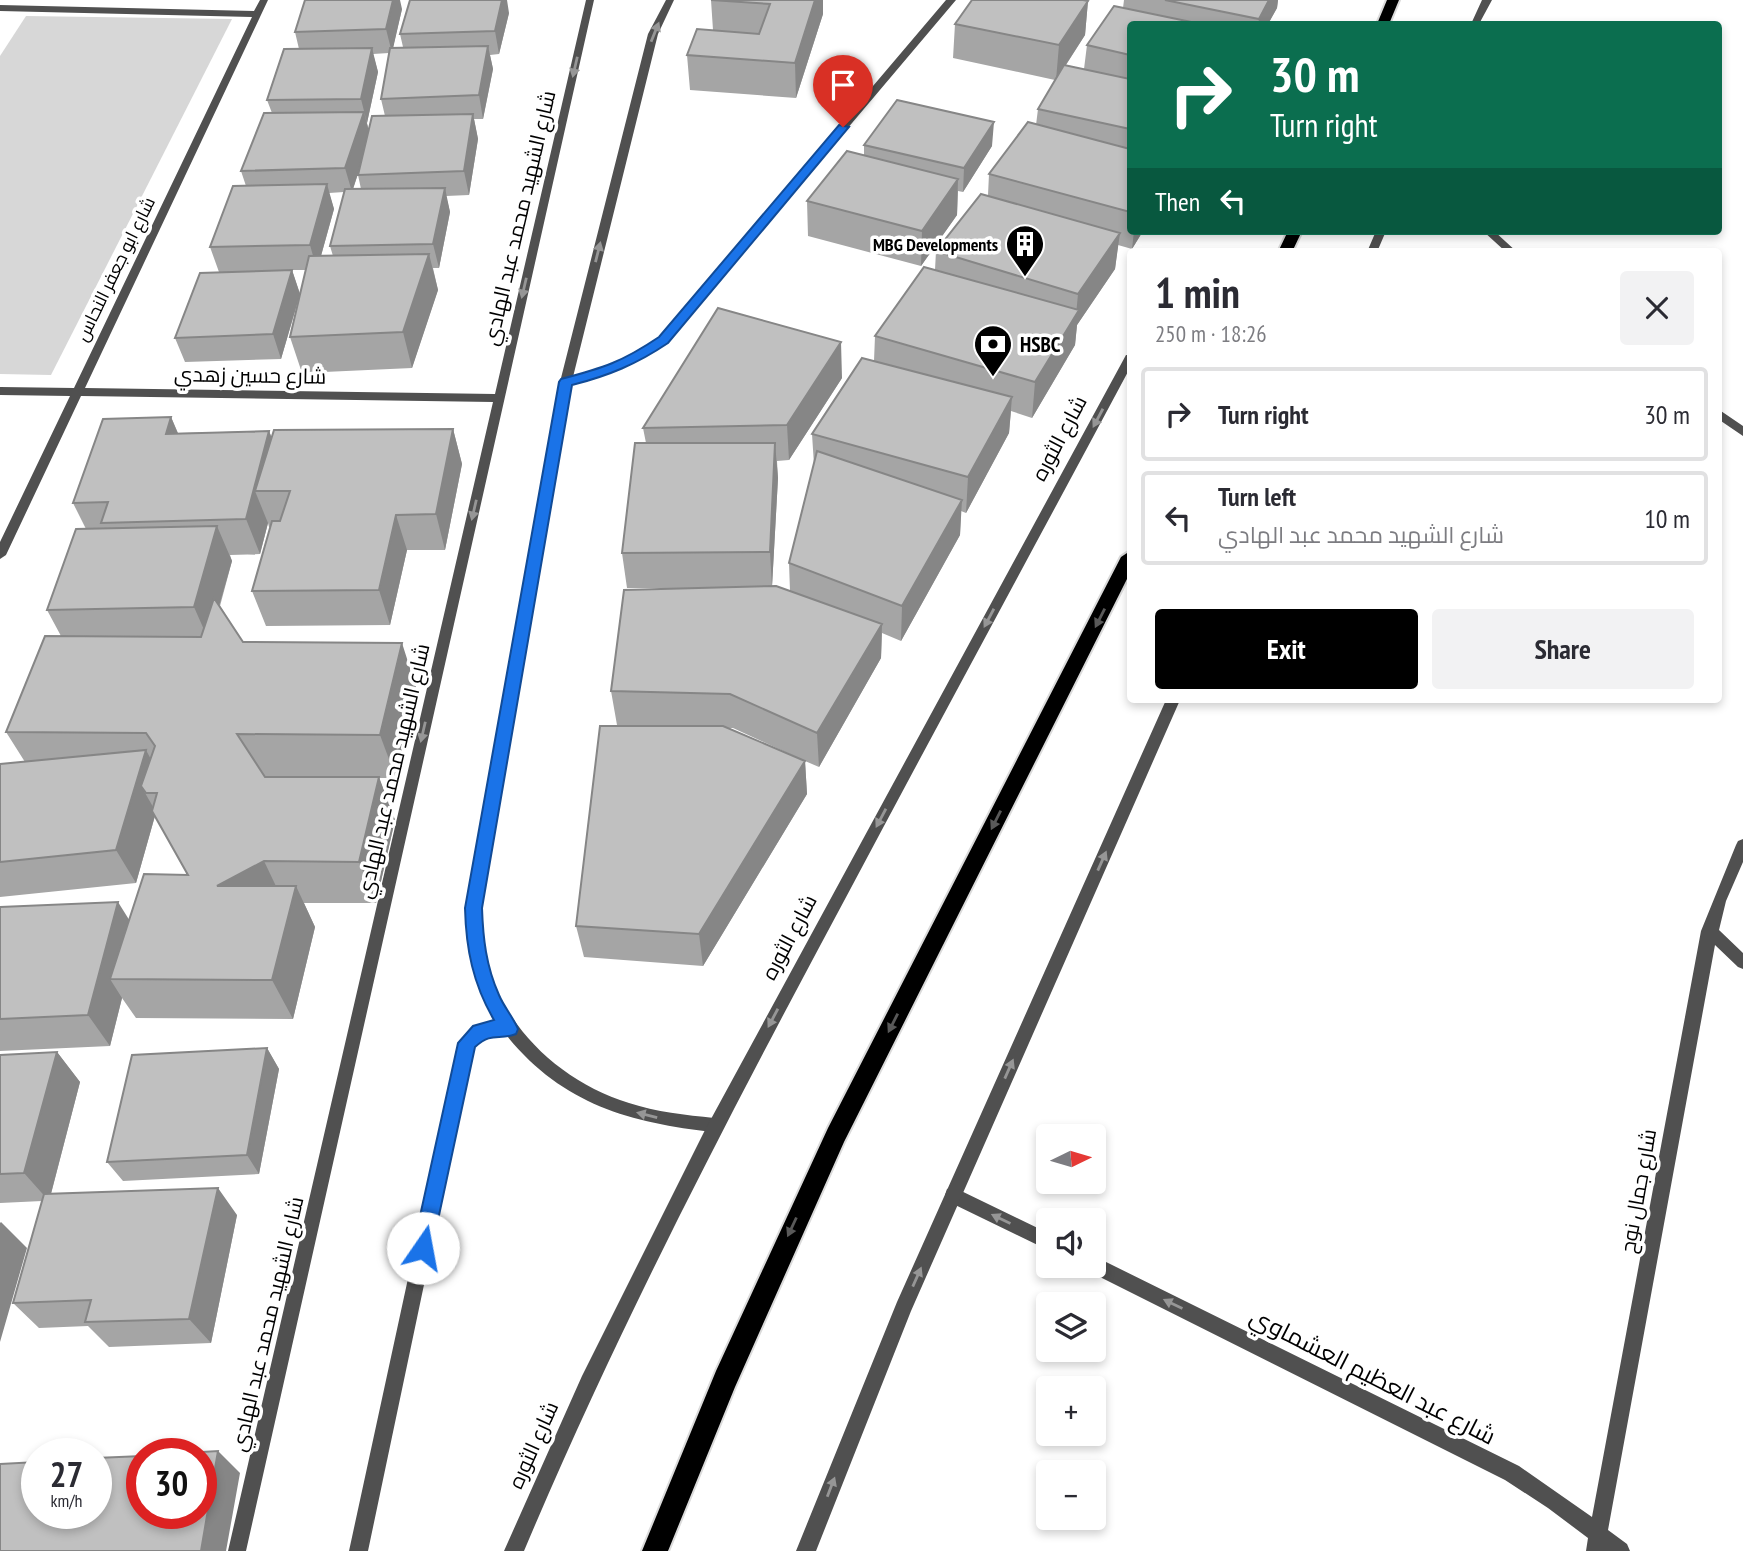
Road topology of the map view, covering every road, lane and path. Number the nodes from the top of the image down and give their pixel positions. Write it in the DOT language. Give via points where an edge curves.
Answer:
graph roads {
  1 [pos="264,0"];
  2 [pos="590,0"];
  3 [pos="951,0"];
  4 [pos="1393,0"];
  5 [pos="1487,0"];
  6 [pos="669,1"];
  7 [pos="0,8"];
  8 [pos="257,14"];
  9 [pos="1384,21"];
  10 [pos="1476,21"];
  11 [pos="1493,235"];
  12 [pos="1507,248"];
  13 [pos="1127,364"];
  14 [pos="566,382"];
  15 [pos="0,391"];
  16 [pos="76,392"];
  17 [pos="499,398"];
  18 [pos="1722,416"];
  19 [pos="1743,432"];
  20 [pos="0,555"];
  21 [pos="1127,563"];
  22 [pos="1173,703"];
  23 [pos="1743,845"];
  24 [pos="1710,931"];
  25 [pos="1743,962"];
  26 [pos="509,1029"];
  27 [pos="714,1125"];
  28 [pos="953,1195"];
  29 [pos="1036,1236"];
  30 [pos="1106,1271"];
  31 [pos="1597,1542"];
  32 [pos="237,1551"];
  33 [pos="358,1551"];
  34 [pos="514,1551"];
  35 [pos="655,1551"];
  36 [pos="806,1551"];
  37 [pos="1619,1551"];
  1 -- 8 [label="street, شارع ابو جعفر النحاس"];
  2 -- 17 [label="street, شارع الشهيد محمد عبد الهادي, one-way"];
  3 -- 14 [label="street" via="663,340 604,373"];
  4 -- 9 [label="highway"];
  5 -- 10 [label="street"];
  14 -- 6 [label="street, one-way" via="653,34"];
  7 -- 8 [label="street"];
  8 -- 16 [label="street, شارع ابو جعفر النحاس"];
  11 -- 12 [label="street"];
  13 -- 27 [label="street, شارع الثوره, one-way"];
  14 -- 26 [label="street" via="474,908 480,971"];
  15 -- 16 [label="street, شارع حسين زهدي"];
  16 -- 17 [label="street, شارع حسين زهدي"];
  16 -- 20 [label="street, شارع ابو جعفر النحاس"];
  17 -- 32 [label="street, شارع الشهيد محمد عبد الهادي, one-way"];
  18 -- 19 [label="street"];
  21 -- 35 [label="highway, one-way" via="830,1147 725,1380"];
  28 -- 22 [label="street, one-way"];
  23 -- 24 [label="street, شارع جمال نوح"];
  24 -- 25 [label="street"];
  24 -- 31 [label="street, شارع جمال نوح"];
  27 -- 26 [label="street, one-way" via="667,1120 593,1097 542,1063"];
  26 -- 33 [label="street" via="479,1032 467,1043"];
  27 -- 34 [label="street, شارع الثوره" via="587,1382"];
  29 -- 28 [label="street, one-way"];
  36 -- 28 [label="street, one-way"];
  31 -- 30 [label="street, شارع عبد العظيم العشماوي, one-way" via="1512,1473"];
  31 -- 37 [label="street, شارع عبد العظيم العشماوي"];
}
